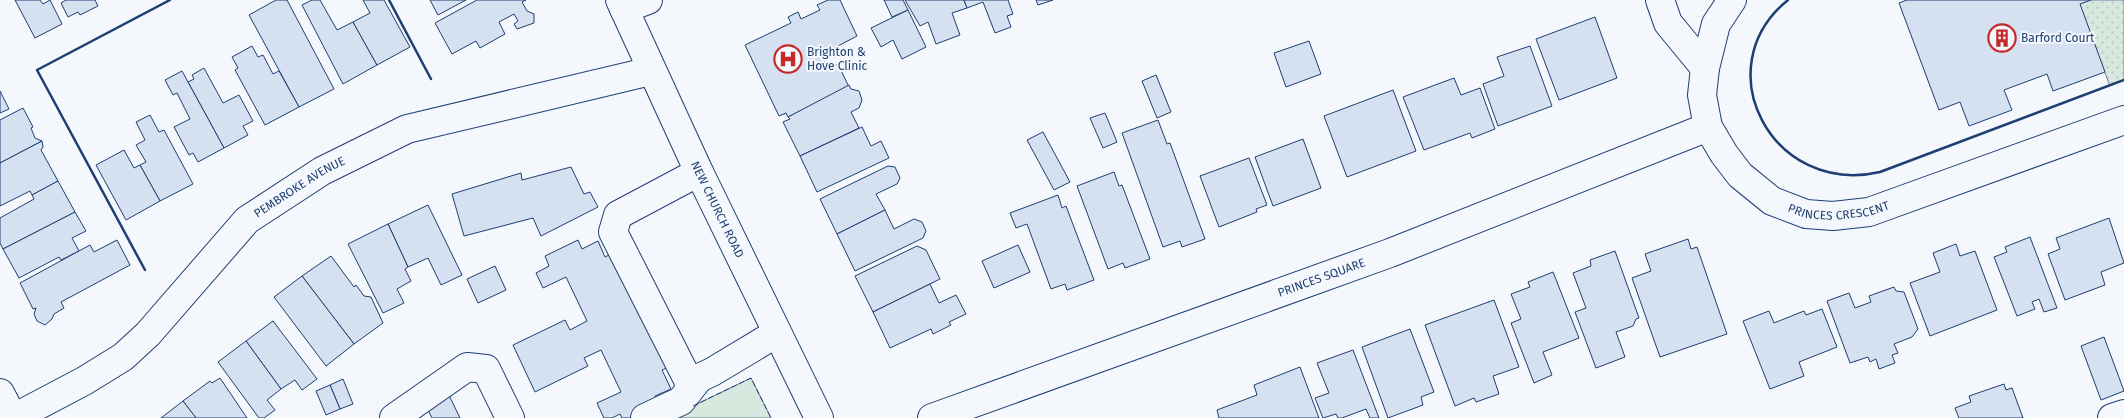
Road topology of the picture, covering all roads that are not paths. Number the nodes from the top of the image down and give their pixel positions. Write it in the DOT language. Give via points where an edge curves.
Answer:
graph roads {
  1 [pos="1660,0"];
  2 [pos="1732,0"];
  3 [pos="631,3"];
  4 [pos="1705,68"];
  5 [pos="651,71"];
  6 [pos="2124,120"];
  7 [pos="1708,128"];
  8 [pos="699,172"];
  9 [pos="776,333"];
  10 [pos="699,378"];
  11 [pos="0,393"];
  12 [pos="406,414"];
  13 [pos="2124,414"];
  14 [pos="14,418"];
  15 [pos="510,418"];
  16 [pos="645,418"];
  17 [pos="819,418"];
  18 [pos="932,418"];
  19 [pos="2112,418"];
  1 -- 4 [label="street" via="1668,23"];
  2 -- 4 [label="street, PRINCES CRESCENT" via="1716,24"];
  3 -- 5 [label="street, NEW CHURCH ROAD"];
  4 -- 7 [label="street, PRINCES CRESCENT" via="1702,95"];
  5 -- 8 [label="street, NEW CHURCH ROAD"];
  5 -- 14 [label="street, PEMBROKE AVENUE" via="407,128 322,171 247,220 148,334 123,357"];
  6 -- 7 [label="street, PRINCES CRESCENT" via="1869,212 1833,216 1806,214 1772,201 1740,175"];
  7 -- 18 [label="street, PRINCES SQUARE" via="1390,253"];
  8 -- 9 [label="street, NEW CHURCH ROAD"];
  8 -- 10 [label="street" via="618,215 613,232 677,362 687,378"];
  9 -- 10 [label="street"];
  9 -- 17 [label="street, NEW CHURCH ROAD"];
  10 -- 16 [label="street" via="681,401"];
  11 -- 14 [label="street"];
  12 -- 15 [label="street" via="467,367 486,369"];
  13 -- 19 [label="street"];
}
